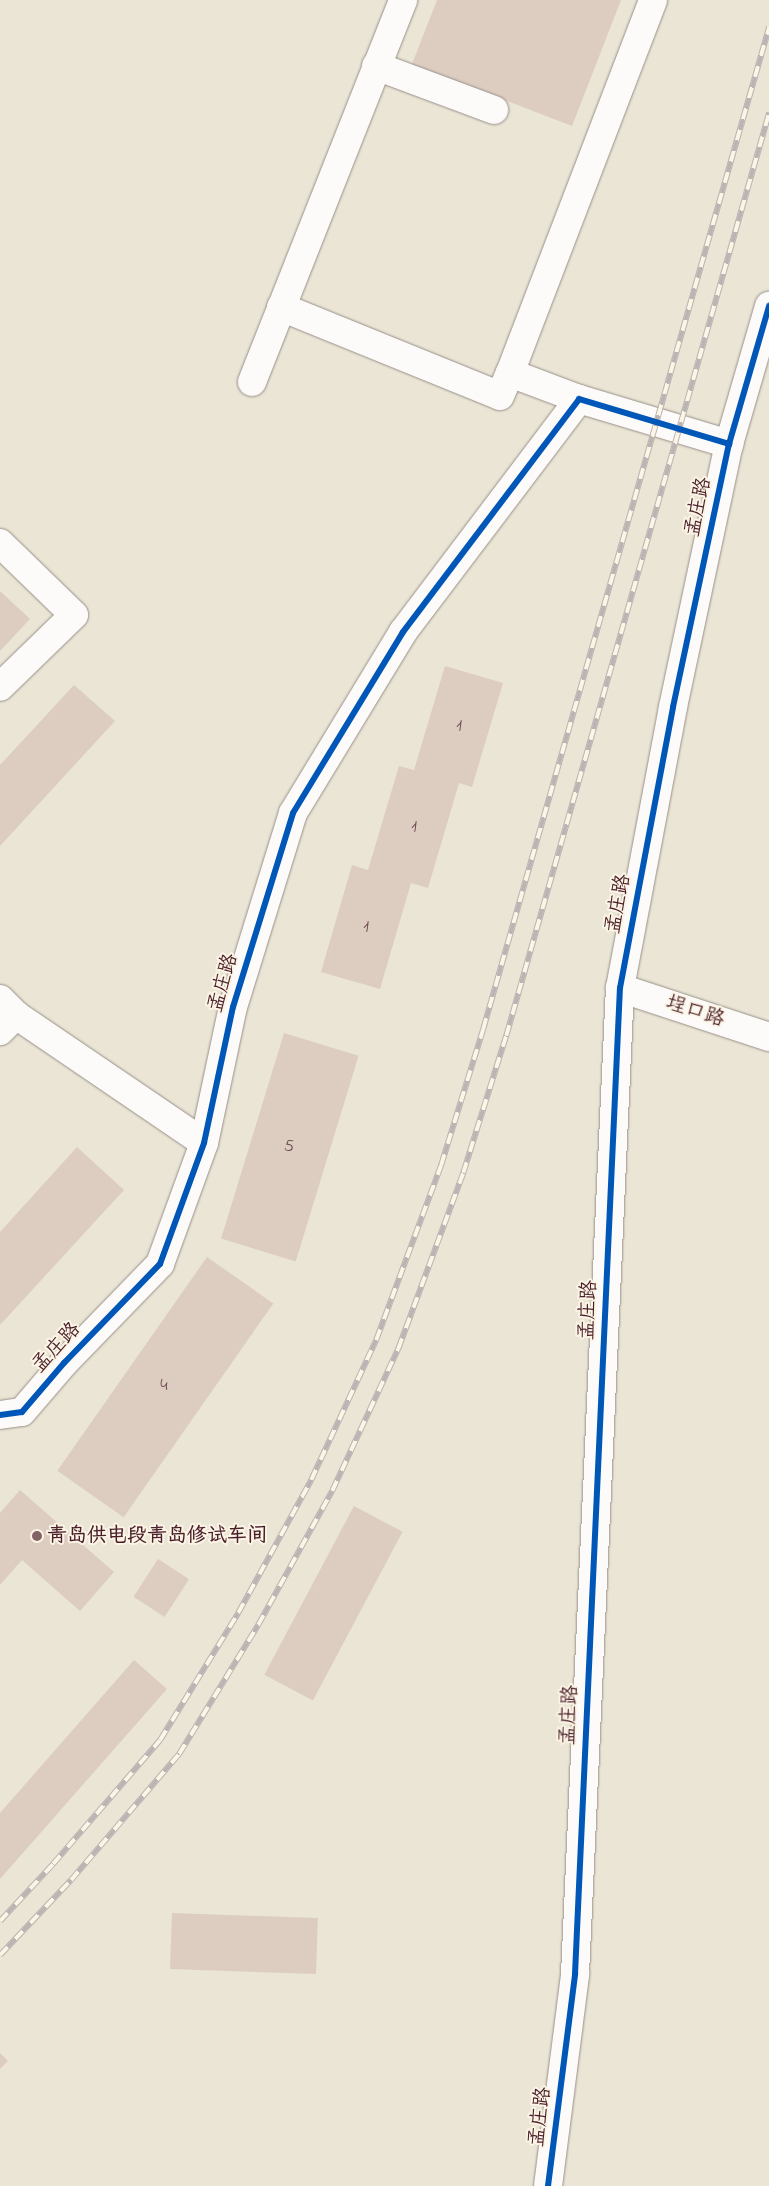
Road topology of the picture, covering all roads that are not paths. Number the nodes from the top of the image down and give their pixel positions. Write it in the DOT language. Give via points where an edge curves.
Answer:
graph roads {
  1 [pos="403,0"];
  2 [pos="653,0"];
  3 [pos="376,66"];
  4 [pos="494,110"];
  5 [pos="769,306"];
  6 [pos="281,307"];
  7 [pos="510,373"];
  8 [pos="252,382"];
  9 [pos="579,399"];
  10 [pos="729,444"];
  11 [pos="0,543"];
  12 [pos="0,687"];
  13 [pos="620,988"];
  14 [pos="5,1015"];
  15 [pos="769,1037"];
  16 [pos="204,1143"];
  17 [pos="0,1415"];
  18 [pos="548,2186"];
  1 -- 3 [label="street"];
  2 -- 7 [label="street"];
  3 -- 4 [label="street"];
  3 -- 6 [label="street"];
  5 -- 10 [label="street, 孟庄路"];
  6 -- 7 [label="street" via="500,396"];
  6 -- 8 [label="street"];
  7 -- 9 [label="street"];
  9 -- 10 [label="street"];
  9 -- 16 [label="street, 孟庄路" via="403,632 293,813 233,1007"];
  10 -- 13 [label="street, 孟庄路" via="672,707"];
  11 -- 12 [label="street" via="74,615"];
  13 -- 15 [label="street, 埕口路"];
  13 -- 18 [label="street, 孟庄路" via="575,1974"];
  14 -- 16 [label="street"];
  16 -- 17 [label="street, 孟庄路" via="160,1264 64,1363 22,1412"];
}
